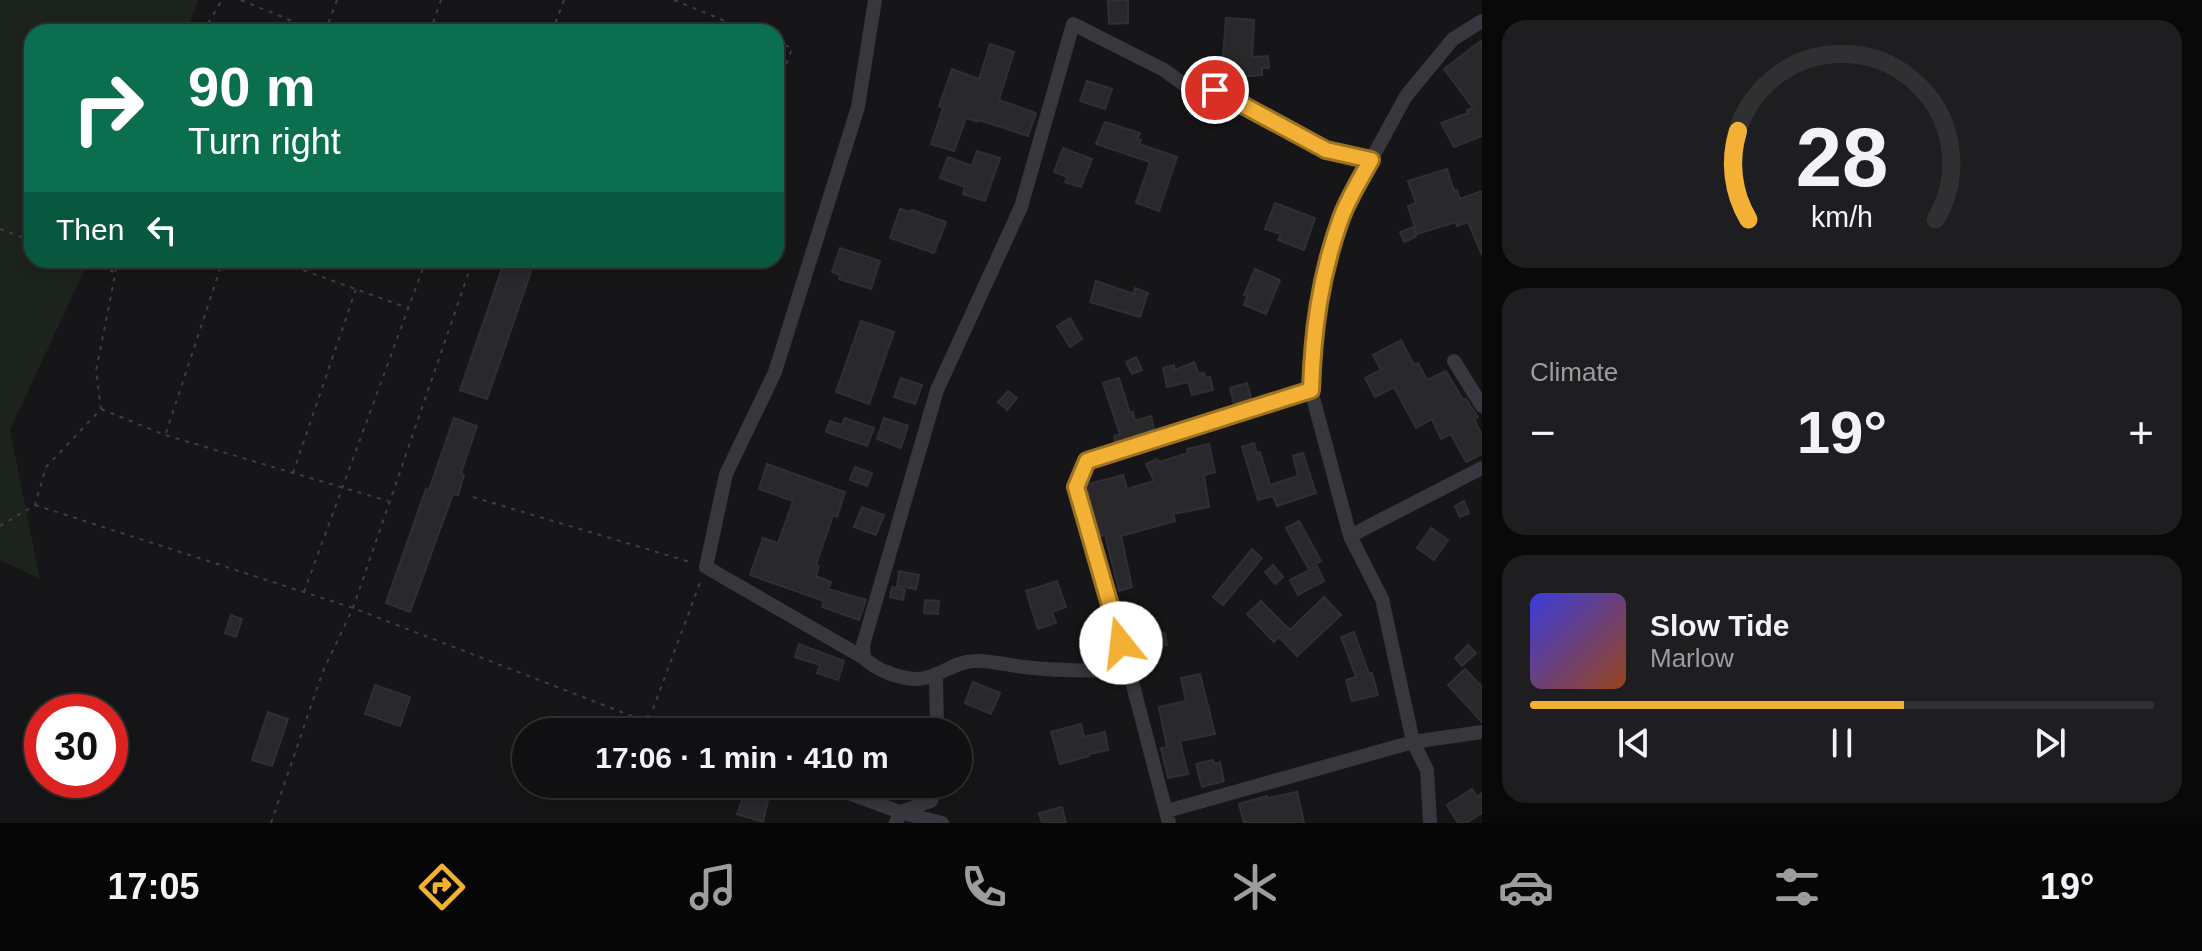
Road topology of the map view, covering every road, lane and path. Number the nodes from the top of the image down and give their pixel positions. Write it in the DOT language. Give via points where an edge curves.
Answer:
graph roads {
  1 [pos="222,0"];
  2 [pos="241,0"];
  3 [pos="337,0"];
  4 [pos="441,0"];
  5 [pos="564,0"];
  6 [pos="674,0"];
  7 [pos="875,0"];
  8 [pos="1482,21"];
  9 [pos="208,24"];
  10 [pos="300,24"];
  11 [pos="328,24"];
  12 [pos="433,24"];
  13 [pos="555,24"];
  14 [pos="732,24"];
  15 [pos="784,45"];
  16 [pos="784,72"];
  17 [pos="1371,160"];
  18 [pos="0,229"];
  19 [pos="24,238"];
  20 [pos="103,268"];
  21 [pos="115,268"];
  22 [pos="220,268"];
  23 [pos="297,268"];
  24 [pos="423,268"];
  25 [pos="470,268"];
  26 [pos="114,272"];
  27 [pos="356,289"];
  28 [pos="408,308"];
  29 [pos="1454,361"];
  30 [pos="1311,390"];
  31 [pos="1482,406"];
  32 [pos="101,409"];
  33 [pos="165,435"];
  34 [pos="1482,468"];
  35 [pos="293,473"];
  36 [pos="343,487"];
  37 [pos="473,497"];
  38 [pos="390,501"];
  39 [pos="35,505"];
  40 [pos="0,526"];
  41 [pos="1350,536"];
  42 [pos="706,567"];
  43 [pos="304,592"];
  44 [pos="353,608"];
  45 [pos="864,658"];
  46 [pos="1129,670"];
  47 [pos="936,674"];
  48 [pos="638,718"];
  49 [pos="649,718"];
  50 [pos="937,718"];
  51 [pos="1482,732"];
  52 [pos="1413,742"];
  53 [pos="854,798"];
  54 [pos="932,798"];
  55 [pos="1168,817"];
  56 [pos="898,818"];
  57 [pos="271,823"];
  58 [pos="942,823"];
  59 [pos="1430,823"];
  1 -- 9 [label="path"];
  2 -- 10 [label="path"];
  3 -- 11 [label="path"];
  4 -- 12 [label="path"];
  5 -- 13 [label="path"];
  6 -- 14 [label="path"];
  7 -- 42 [label="street" via="858,107 775,372 726,474"];
  8 -- 17 [label="street" via="1453,39 1406,96"];
  15 -- 16 [label="path" via="792,48"];
  17 -- 30 [label="street" via="1341,218 1323,279 1312,341"];
  17 -- 45 [label="street" via="1326,150 1215,90 1182,83 1073,24 1021,207 937,390 863,645"];
  18 -- 19 [label="path"];
  20 -- 26 [label="path"];
  21 -- 26 [label="path"];
  22 -- 33 [label="path"];
  23 -- 27 [label="path"];
  24 -- 28 [label="path"];
  25 -- 38 [label="path"];
  26 -- 32 [label="path" via="96,371"];
  27 -- 28 [label="path"];
  27 -- 35 [label="path"];
  28 -- 36 [label="path"];
  29 -- 31 [label="street"];
  30 -- 41 [label="street"];
  30 -- 46 [label="street" via="1087,461 1076,487"];
  32 -- 33 [label="path"];
  32 -- 39 [label="path" via="46,467"];
  33 -- 35 [label="path"];
  34 -- 41 [label="street"];
  35 -- 36 [label="path"];
  36 -- 38 [label="path"];
  36 -- 43 [label="path"];
  37 -- 42 [label="path"];
  38 -- 44 [label="path"];
  39 -- 40 [label="path"];
  39 -- 43 [label="path"];
  41 -- 52 [label="street" via="1382,599"];
  42 -- 45 [label="street"];
  42 -- 49 [label="path"];
  43 -- 44 [label="path"];
  44 -- 48 [label="path"];
  44 -- 57 [label="path" via="323,671"];
  45 -- 47 [label="street" via="900,677"];
  46 -- 47 [label="street" via="975,661"];
  46 -- 55 [label="street"];
  47 -- 50 [label="street"];
  51 -- 52 [label="street"];
  52 -- 55 [label="street"];
  52 -- 59 [label="street" via="1427,770"];
  53 -- 56 [label="street"];
  54 -- 56 [label="street"];
  56 -- 58 [label="street"];
}
